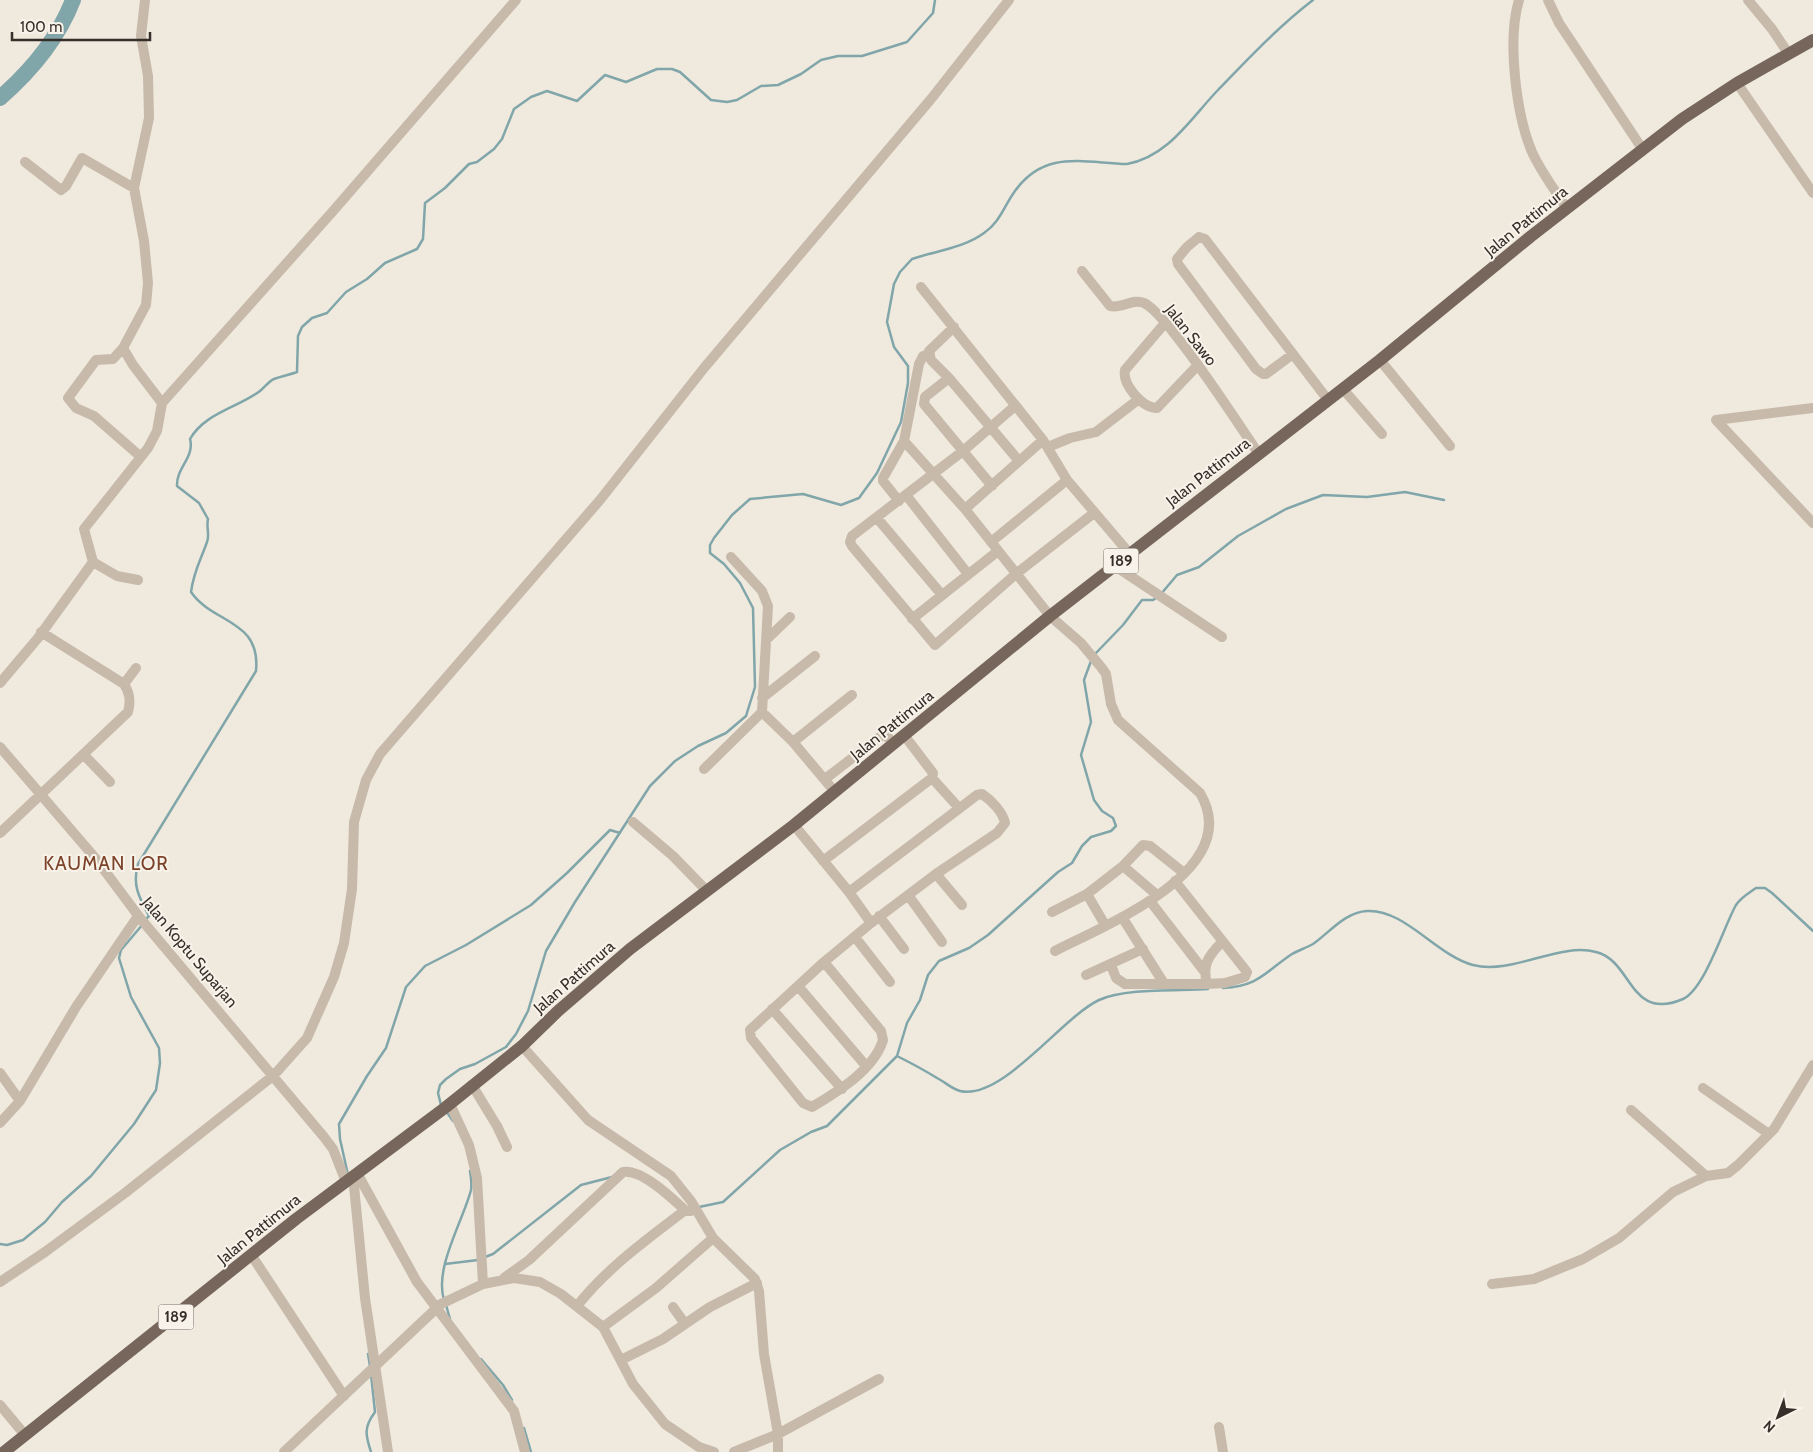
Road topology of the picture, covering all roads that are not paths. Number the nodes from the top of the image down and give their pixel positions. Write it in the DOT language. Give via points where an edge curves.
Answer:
graph roads {
  1 [pos="145,0"];
  2 [pos="516,0"];
  3 [pos="1009,0"];
  4 [pos="1519,0"];
  5 [pos="1548,0"];
  6 [pos="1748,0"];
  7 [pos="1813,40"];
  8 [pos="1788,53"];
  9 [pos="1737,83"];
  10 [pos="1643,150"];
  11 [pos="25,162"];
  12 [pos="134,188"];
  13 [pos="1813,194"];
  14 [pos="1567,208"];
  15 [pos="1082,271"];
  16 [pos="921,287"];
  17 [pos="1165,323"];
  18 [pos="954,327"];
  19 [pos="123,348"];
  20 [pos="930,354"];
  21 [pos="1293,354"];
  22 [pos="1380,360"];
  23 [pos="1197,366"];
  24 [pos="949,378"];
  25 [pos="1343,389"];
  26 [pos="1139,399"];
  27 [pos="1328,400"];
  28 [pos="162,403"];
  29 [pos="1015,406"];
  30 [pos="1813,408"];
  31 [pos="991,428"];
  32 [pos="1382,434"];
  33 [pos="904,440"];
  34 [pos="1045,444"];
  35 [pos="1450,446"];
  36 [pos="963,451"];
  37 [pos="1258,452"];
  38 [pos="141,457"];
  39 [pos="1018,462"];
  40 [pos="933,473"];
  41 [pos="1067,480"];
  42 [pos="992,486"];
  43 [pos="903,498"];
  44 [pos="964,509"];
  45 [pos="1094,513"];
  46 [pos="877,518"];
  47 [pos="1813,523"];
  48 [pos="994,546"];
  49 [pos="1130,554"];
  50 [pos="731,557"];
  51 [pos="94,562"];
  52 [pos="1115,566"];
  53 [pos="1017,573"];
  54 [pos="968,574"];
  55 [pos="133,580"];
  56 [pos="942,595"];
  57 [pos="1050,616"];
  58 [pos="790,617"];
  59 [pos="912,619"];
  60 [pos="42,632"];
  61 [pos="1222,637"];
  62 [pos="766,640"];
  63 [pos="815,656"];
  64 [pos="136,668"];
  65 [pos="0,683"];
  66 [pos="124,684"];
  67 [pos="852,695"];
  68 [pos="762,698"];
  69 [pos="762,712"];
  70 [pos="904,735"];
  71 [pos="793,742"];
  72 [pos="894,744"];
  73 [pos="0,748"];
  74 [pos="84,756"];
  75 [pos="704,769"];
  76 [pos="932,778"];
  77 [pos="825,779"];
  78 [pos="110,782"];
  79 [pos="835,792"];
  80 [pos="42,795"];
  81 [pos="959,808"];
  82 [pos="633,822"];
  83 [pos="794,825"];
  84 [pos="0,833"];
  85 [pos="823,861"];
  86 [pos="1123,866"];
  87 [pos="1184,873"];
  88 [pos="936,874"];
  89 [pos="1175,881"];
  90 [pos="706,890"];
  91 [pos="850,892"];
  92 [pos="1087,894"];
  93 [pos="908,896"];
  94 [pos="1154,898"];
  95 [pos="962,905"];
  96 [pos="1052,912"];
  97 [pos="139,917"];
  98 [pos="1122,917"];
  99 [pos="876,920"];
  100 [pos="1105,925"];
  101 [pos="856,937"];
  102 [pos="942,942"];
  103 [pos="1222,942"];
  104 [pos="904,949"];
  105 [pos="1143,950"];
  106 [pos="1055,951"];
  107 [pos="824,962"];
  108 [pos="1111,965"];
  109 [pos="1204,971"];
  110 [pos="1086,975"];
  111 [pos="890,982"];
  112 [pos="1163,982"];
  113 [pos="1207,984"];
  114 [pos="798,986"];
  115 [pos="772,1008"];
  116 [pos="522,1046"];
  117 [pos="1813,1065"];
  118 [pos="866,1066"];
  119 [pos="0,1073"];
  120 [pos="274,1075"];
  121 [pos="472,1085"];
  122 [pos="1703,1088"];
  123 [pos="842,1089"];
  124 [pos="20,1101"];
  125 [pos="445,1107"];
  126 [pos="1631,1110"];
  127 [pos="0,1123"];
  128 [pos="1769,1134"];
  129 [pos="507,1148"];
  130 [pos="1706,1176"];
  131 [pos="351,1178"];
  132 [pos="697,1210"];
  133 [pos="686,1211"];
  134 [pos="713,1238"];
  135 [pos="252,1256"];
  136 [pos="501,1280"];
  137 [pos="0,1282"];
  138 [pos="757,1283"];
  139 [pos="483,1284"];
  140 [pos="1492,1284"];
  141 [pos="442,1304"];
  142 [pos="578,1306"];
  143 [pos="673,1307"];
  144 [pos="684,1324"];
  145 [pos="603,1327"];
  146 [pos="621,1360"];
  147 [pos="373,1369"];
  148 [pos="879,1380"];
  149 [pos="344,1396"];
  150 [pos="0,1405"];
  151 [pos="1219,1427"];
  152 [pos="778,1434"];
  153 [pos="25,1435"];
  154 [pos="4,1452"];
  155 [pos="284,1452"];
  156 [pos="388,1452"];
  157 [pos="525,1452"];
  158 [pos="714,1452"];
  159 [pos="734,1452"];
  160 [pos="778,1452"];
  161 [pos="1222,1452"];
  1 -- 12 [label="street" via="141,36 148,76 149,118"];
  2 -- 28 [label="street"];
  3 -- 120 [label="street" via="931,99 704,368 600,500 380,754 366,780 354,822 350,916 334,977 307,1038"];
  4 -- 14 [label="street" via="1513,42 1526,136 1533,154"];
  5 -- 10 [label="street" via="1559,23"];
  6 -- 8 [label="street"];
  7 -- 8 [label="main road, Jalan Pattimura / 189"];
  8 -- 9 [label="main road, Jalan Pattimura / 189"];
  9 -- 10 [label="main road, Jalan Pattimura / 189" via="1682,119"];
  9 -- 13 [label="street"];
  10 -- 14 [label="main road, Jalan Pattimura / 189"];
  11 -- 12 [label="street" via="61,190 82,158"];
  12 -- 19 [label="street" via="144,241 148,294 146,305"];
  14 -- 22 [label="main road, Jalan Pattimura / 189"];
  15 -- 17 [label="street, Jalan Sawo" via="1110,306 1144,303"];
  16 -- 18 [label="street"];
  17 -- 23 [label="street, Jalan Sawo"];
  17 -- 26 [label="street" via="1126,370 1125,378"];
  18 -- 20 [label="street" via="934,344"];
  18 -- 29 [label="street"];
  19 -- 28 [label="street"];
  19 -- 38 [label="street" via="113,359 96,360 68,398 76,408 94,416"];
  20 -- 24 [label="street" via="931,360"];
  20 -- 33 [label="street" via="923,356 916,371"];
  21 -- 21 [label="street" via="1266,374 1256,369 1178,264 1177,259 1187,247 1200,237 1205,239"];
  21 -- 27 [label="street"];
  22 -- 25 [label="main road, Jalan Pattimura / 189"];
  22 -- 35 [label="street"];
  23 -- 26 [label="street" via="1157,408"];
  23 -- 37 [label="street, Jalan Sawo"];
  24 -- 31 [label="street"];
  24 -- 36 [label="street" via="922,401"];
  25 -- 27 [label="main road, Jalan Pattimura / 189"];
  25 -- 32 [label="street"];
  26 -- 34 [label="street" via="1096,432"];
  27 -- 37 [label="main road, Jalan Pattimura / 189"];
  28 -- 38 [label="street" via="157,431"];
  29 -- 31 [label="street"];
  29 -- 34 [label="street"];
  30 -- 47 [label="street" via="1716,420"];
  31 -- 36 [label="street"];
  31 -- 39 [label="street"];
  33 -- 40 [label="street"];
  33 -- 43 [label="street" via="883,478"];
  34 -- 39 [label="street"];
  34 -- 41 [label="street"];
  36 -- 40 [label="street"];
  36 -- 42 [label="street"];
  37 -- 49 [label="main road, Jalan Pattimura / 189"];
  38 -- 51 [label="street" via="84,529"];
  39 -- 42 [label="street"];
  40 -- 43 [label="street"];
  40 -- 44 [label="street"];
  41 -- 45 [label="street"];
  41 -- 48 [label="street"];
  42 -- 44 [label="street"];
  43 -- 46 [label="street"];
  43 -- 54 [label="street"];
  44 -- 48 [label="street"];
  45 -- 49 [label="street"];
  45 -- 53 [label="street"];
  46 -- 56 [label="street"];
  46 -- 59 [label="street" via="852,536 850,542"];
  48 -- 53 [label="street"];
  48 -- 54 [label="street"];
  49 -- 52 [label="main road, Jalan Pattimura / 189"];
  50 -- 62 [label="street" via="765,598"];
  51 -- 55 [label="street" via="117,576"];
  51 -- 60 [label="street"];
  52 -- 57 [label="main road, Jalan Pattimura / 189"];
  52 -- 61 [label="street"];
  53 -- 57 [label="street"];
  53 -- 59 [label="street" via="937,645 932,644"];
  54 -- 56 [label="street"];
  56 -- 59 [label="street"];
  57 -- 70 [label="main road, Jalan Pattimura / 189"];
  57 -- 87 [label="street" via="1106,674 1111,704 1118,720 1200,793 1206,803 1209,830 1206,845"];
  58 -- 62 [label="street"];
  60 -- 65 [label="street"];
  60 -- 66 [label="street"];
  62 -- 68 [label="street"];
  63 -- 68 [label="street"];
  64 -- 66 [label="street"];
  66 -- 74 [label="street" via="129,691 128,712"];
  67 -- 71 [label="street"];
  68 -- 69 [label="street"];
  69 -- 71 [label="street"];
  69 -- 75 [label="street"];
  70 -- 72 [label="main road, Jalan Pattimura / 189"];
  70 -- 76 [label="street" via="934,773"];
  71 -- 77 [label="street"];
  72 -- 77 [label="street" via="885,733"];
  72 -- 79 [label="main road, Jalan Pattimura / 189"];
  73 -- 80 [label="street, Jalan Koptu Suparjan"];
  74 -- 78 [label="street"];
  74 -- 80 [label="street"];
  76 -- 81 [label="street"];
  76 -- 85 [label="street"];
  77 -- 79 [label="street"];
  79 -- 83 [label="main road, Jalan Pattimura / 189"];
  80 -- 84 [label="street"];
  80 -- 97 [label="street, Jalan Koptu Suparjan"];
  81 -- 88 [label="street" via="982,794 1005,823 997,833"];
  81 -- 91 [label="street"];
  82 -- 90 [label="street"];
  83 -- 85 [label="street"];
  83 -- 90 [label="main road, Jalan Pattimura / 189"];
  85 -- 91 [label="street"];
  86 -- 87 [label="street" via="1146,844"];
  86 -- 92 [label="street"];
  86 -- 94 [label="street"];
  87 -- 89 [label="street"];
  88 -- 93 [label="street"];
  88 -- 95 [label="street"];
  89 -- 94 [label="street"];
  89 -- 103 [label="street"];
  90 -- 116 [label="main road, Jalan Pattimura / 189" via="588,984"];
  91 -- 99 [label="street"];
  92 -- 96 [label="street"];
  92 -- 100 [label="street"];
  93 -- 99 [label="street"];
  93 -- 102 [label="street"];
  94 -- 98 [label="street"];
  94 -- 109 [label="street"];
  97 -- 120 [label="street, Jalan Koptu Suparjan"];
  97 -- 124 [label="street" via="76,1008"];
  98 -- 100 [label="street"];
  98 -- 105 [label="street"];
  99 -- 101 [label="street"];
  99 -- 104 [label="street"];
  100 -- 106 [label="street"];
  101 -- 107 [label="street"];
  101 -- 111 [label="street"];
  103 -- 109 [label="street" via="1212,953"];
  103 -- 113 [label="street" via="1245,968 1247,975 1239,980"];
  105 -- 108 [label="street"];
  105 -- 112 [label="street"];
  107 -- 114 [label="street"];
  107 -- 118 [label="street" via="883,1035 882,1045"];
  108 -- 110 [label="street"];
  108 -- 112 [label="street" via="1116,978 1124,984"];
  109 -- 113 [label="street"];
  112 -- 113 [label="street"];
  114 -- 115 [label="street"];
  114 -- 118 [label="street"];
  115 -- 123 [label="street"];
  115 -- 123 [label="street" via="750,1030 751,1038 803,1102 812,1107"];
  116 -- 121 [label="main road, Jalan Pattimura / 189"];
  116 -- 132 [label="street" via="588,1120 667,1172"];
  117 -- 128 [label="street"];
  118 -- 123 [label="street"];
  119 -- 124 [label="street"];
  120 -- 131 [label="street, Jalan Koptu Suparjan"];
  120 -- 137 [label="street" via="117,1199"];
  121 -- 125 [label="main road, Jalan Pattimura / 189"];
  121 -- 129 [label="street"];
  122 -- 128 [label="street"];
  124 -- 127 [label="street"];
  125 -- 131 [label="main road, Jalan Pattimura / 189"];
  125 -- 139 [label="street" via="469,1145 477,1178"];
  126 -- 130 [label="street"];
  128 -- 130 [label="street" via="1728,1173"];
  130 -- 140 [label="street" via="1673,1192 1618,1238 1583,1259 1534,1280"];
  131 -- 135 [label="main road, Jalan Pattimura / 189"];
  131 -- 141 [label="street" via="417,1282"];
  131 -- 147 [label="street"];
  132 -- 133 [label="street"];
  132 -- 134 [label="street"];
  133 -- 136 [label="street" via="654,1184 630,1172 623,1172 529,1260"];
  133 -- 142 [label="street" via="616,1264"];
  134 -- 138 [label="street"];
  134 -- 145 [label="street" via="656,1288"];
  135 -- 149 [label="street"];
  135 -- 153 [label="main road, Jalan Pattimura / 189"];
  136 -- 139 [label="street"];
  136 -- 142 [label="street" via="525,1278 540,1282"];
  138 -- 144 [label="street"];
  138 -- 152 [label="street" via="770,1400"];
  139 -- 141 [label="street"];
  141 -- 147 [label="street"];
  141 -- 157 [label="street" via="514,1411"];
  142 -- 145 [label="street"];
  143 -- 144 [label="street"];
  144 -- 146 [label="street"];
  145 -- 146 [label="street"];
  146 -- 158 [label="street" via="643,1399 665,1424 699,1447"];
  147 -- 149 [label="street"];
  147 -- 156 [label="street"];
  148 -- 152 [label="street"];
  149 -- 155 [label="street"];
  150 -- 153 [label="street"];
  151 -- 161 [label="street"];
  152 -- 159 [label="street"];
  152 -- 160 [label="street"];
  153 -- 154 [label="main road, Jalan Pattimura / 189"];
}
